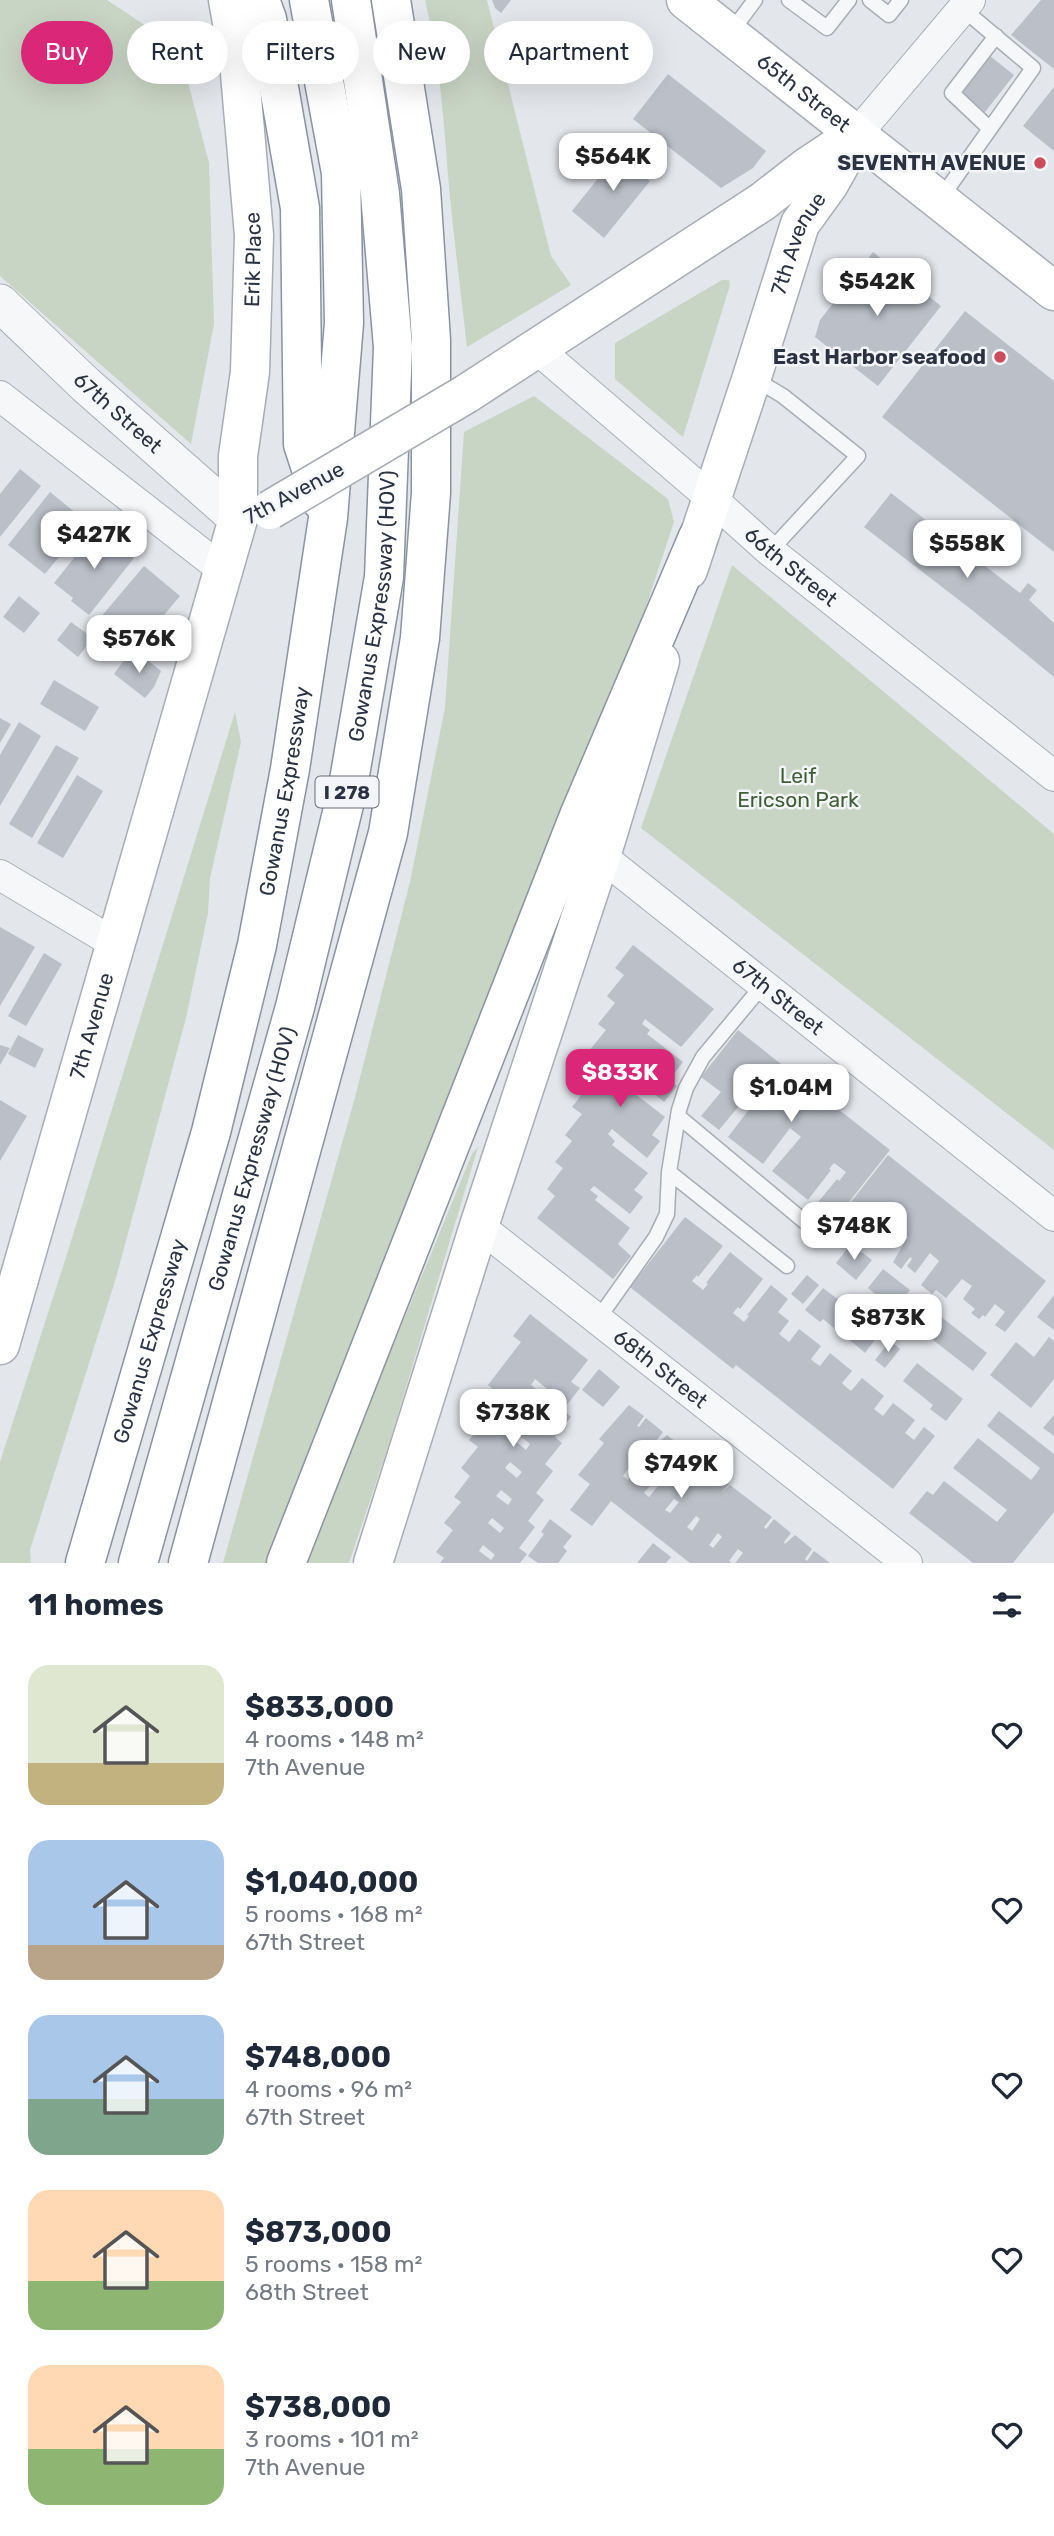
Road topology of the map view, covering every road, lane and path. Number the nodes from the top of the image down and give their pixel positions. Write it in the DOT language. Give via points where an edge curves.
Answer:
graph roads {
  1 [pos="228,0"];
  2 [pos="260,0"];
  3 [pos="309,0"];
  4 [pos="351,0"];
  5 [pos="391,0"];
  6 [pos="686,0"];
  7 [pos="755,0"];
  8 [pos="789,0"];
  9 [pos="849,0"];
  10 [pos="870,0"];
  11 [pos="901,0"];
  12 [pos="967,4"];
  13 [pos="729,34"];
  14 [pos="996,36"];
  15 [pos="989,128"];
  16 [pos="857,134"];
  17 [pos="940,200"];
  18 [pos="1054,291"];
  19 [pos="0,303"];
  20 [pos="536,348"];
  21 [pos="752,377"];
  22 [pos="0,396"];
  23 [pos="711,498"];
  24 [pos="254,515"];
  25 [pos="328,518"];
  26 [pos="698,537"];
  27 [pos="770,551"];
  28 [pos="223,570"];
  29 [pos="1054,776"];
  30 [pos="601,856"];
  31 [pos="0,875"];
  32 [pos="116,944"];
  33 [pos="763,985"];
  34 [pos="678,1116"];
  35 [pos="669,1172"];
  36 [pos="1054,1216"];
  37 [pos="479,1226"];
  38 [pos="817,1232"];
  39 [pos="787,1266"];
  40 [pos="8,1292"];
  41 [pos="598,1319"];
  42 [pos="0,1345"];
  43 [pos="85,1563"];
  44 [pos="138,1563"];
  45 [pos="188,1563"];
  46 [pos="286,1563"];
  47 [pos="373,1563"];
  48 [pos="907,1563"];
  1 -- 24 [label="main road, Erik Place" via="239,62 254,235 250,372 237,456"];
  2 -- 25 [label="main road" via="300,208 303,444"];
  3 -- 25 [label="main road, Gowanus Expressway / I 278" via="341,173 344,323"];
  4 -- 44 [label="main road, Gowanus Expressway (HOV) / I 278" via="380,194 393,347 384,577 347,792 295,1007"];
  5 -- 45 [label="main road, I 278" via="421,189 431,340 432,493 420,638 388,833"];
  6 -- 13 [label="main road, 65th Street"];
  7 -- 13 [label="lane"];
  8 -- 9 [label="lane" via="827,29"];
  10 -- 11 [label="lane" via="889,15"];
  12 -- 14 [label="lane"];
  12 -- 16 [label="street, 7th Avenue"];
  13 -- 16 [label="main road, 65th Street"];
  14 -- 15 [label="lane" via="1033,68"];
  14 -- 15 [label="lane" via="951,93"];
  15 -- 17 [label="lane"];
  16 -- 17 [label="main road, 65th Street"];
  16 -- 20 [label="main road, 7th Avenue" via="762,202"];
  16 -- 21 [label="main road, 7th Avenue" via="800,224"];
  17 -- 18 [label="main road, 65th Street"];
  19 -- 24 [label="street, 67th Street" via="86,385"];
  20 -- 23 [label="street, 66th Street"];
  20 -- 24 [label="main road, 7th Avenue, bridge" via="466,394"];
  21 -- 23 [label="main road, 7th Avenue"];
  21 -- 27 [label="lane" via="858,456"];
  22 -- 28 [label="street"];
  23 -- 26 [label="main road, 7th Avenue"];
  23 -- 27 [label="street, 66th Street"];
  24 -- 28 [label="main road, 7th Avenue"];
  25 -- 43 [label="main road, Gowanus Expressway / I 278" via="290,769 257,945 211,1132"];
  26 -- 30 [label="main road, 7th Avenue"];
  26 -- 46 [label="main road" via="579,816"];
  27 -- 29 [label="street, 66th Street"];
  28 -- 32 [label="main road, 7th Avenue"];
  30 -- 33 [label="street, 67th Street"];
  30 -- 37 [label="main road, 7th Avenue"];
  31 -- 32 [label="street"];
  32 -- 40 [label="main road, 7th Avenue"];
  33 -- 34 [label="lane" via="703,1057 686,1088"];
  33 -- 36 [label="street, 67th Street"];
  34 -- 35 [label="lane"];
  34 -- 38 [label="lane"];
  35 -- 39 [label="lane"];
  35 -- 41 [label="lane" via="667,1214 656,1237"];
  37 -- 41 [label="street, 68th Street"];
  37 -- 47 [label="main road, 7th Avenue"];
  40 -- 42 [label="main road, 7th Avenue"];
  41 -- 48 [label="street, 68th Street"];
}
